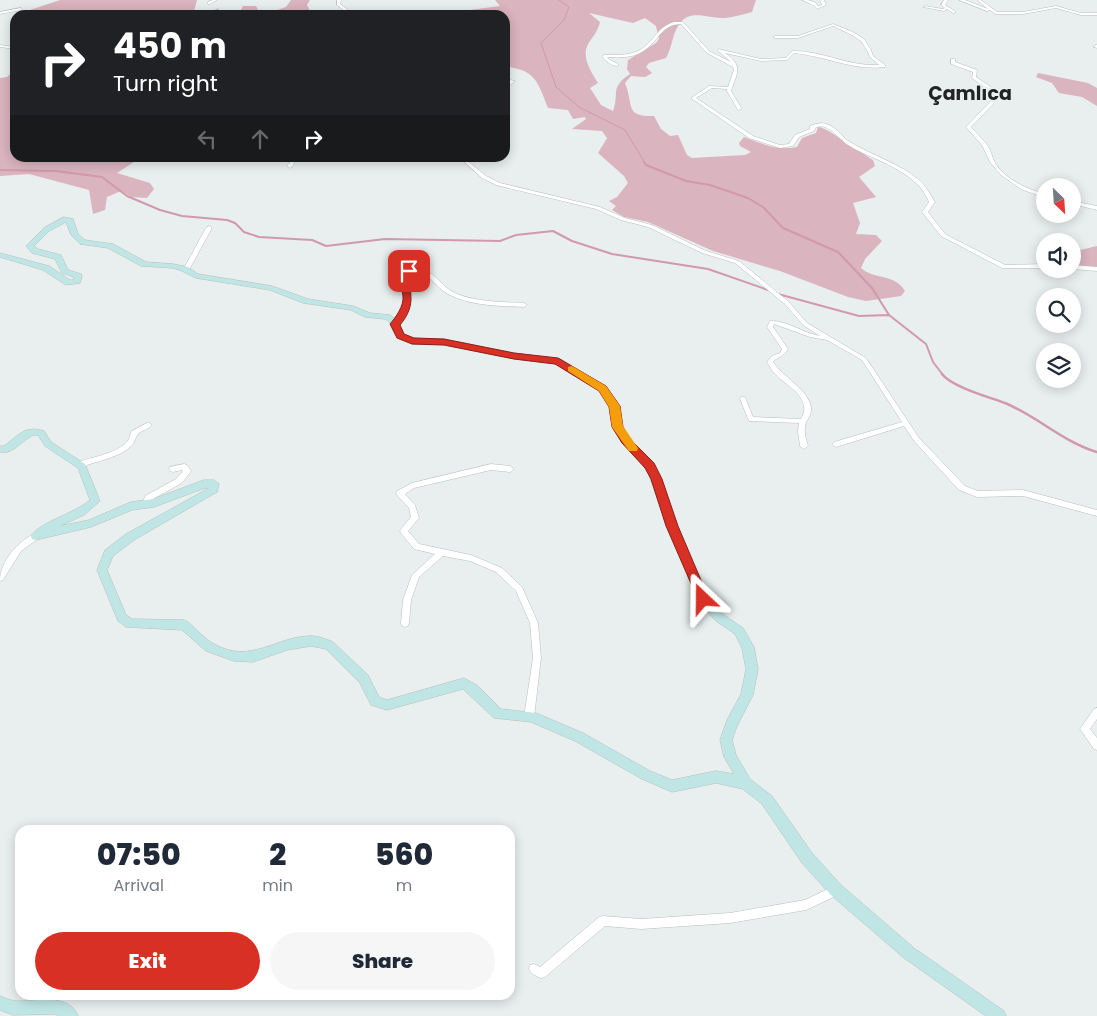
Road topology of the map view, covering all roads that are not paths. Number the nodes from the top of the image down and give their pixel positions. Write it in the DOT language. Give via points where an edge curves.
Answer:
graph roads {
  1 [pos="216,0"];
  2 [pos="339,0"];
  3 [pos="804,0"];
  4 [pos="822,0"];
  5 [pos="946,0"];
  6 [pos="961,0"];
  7 [pos="979,0"];
  8 [pos="209,3"];
  9 [pos="925,7"];
  10 [pos="947,8"];
  11 [pos="21,9"];
  12 [pos="16,10"];
  13 [pos="346,10"];
  14 [pos="954,12"];
  15 [pos="992,12"];
  16 [pos="1097,14"];
  17 [pos="775,37"];
  18 [pos="954,60"];
  19 [pos="616,65"];
  20 [pos="735,66"];
  21 [pos="728,88"];
  22 [pos="740,109"];
  23 [pos="292,162"];
  24 [pos="467,162"];
  25 [pos="290,166"];
  26 [pos="1036,192"];
  27 [pos="1081,204"];
  28 [pos="1097,208"];
  29 [pos="208,228"];
  30 [pos="0,255"];
  31 [pos="1036,266"];
  32 [pos="1081,268"];
  33 [pos="186,270"];
  34 [pos="1097,270"];
  35 [pos="524,305"];
  36 [pos="395,324"];
  37 [pos="828,338"];
  38 [pos="743,399"];
  39 [pos="803,421"];
  40 [pos="906,423"];
  41 [pos="149,425"];
  42 [pos="836,444"];
  43 [pos="804,446"];
  44 [pos="0,449"];
  45 [pos="82,466"];
  46 [pos="173,469"];
  47 [pos="510,469"];
  48 [pos="147,503"];
  49 [pos="1097,513"];
  50 [pos="36,536"];
  51 [pos="441,553"];
  52 [pos="0,578"];
  53 [pos="405,622"];
  54 [pos="1097,712"];
  55 [pos="529,717"];
  56 [pos="1097,746"];
  57 [pos="746,783"];
  58 [pos="836,890"];
  59 [pos="534,969"];
  60 [pos="0,1003"];
  61 [pos="71,1016"];
  62 [pos="999,1016"];
  1 -- 8 [label="street"];
  2 -- 13 [label="street" via="338,4"];
  3 -- 4 [label="street" via="817,8 824,5"];
  5 -- 10 [label="street" via="943,5"];
  6 -- 15 [label="street"];
  7 -- 15 [label="street"];
  9 -- 10 [label="street"];
  10 -- 14 [label="street"];
  11 -- 12 [label="street"];
  15 -- 16 [label="street" via="1008,14 1056,7 1081,14"];
  17 -- 20 [label="street" via="798,37 833,25 867,44 871,56 883,66 836,62 804,52 790,53 787,59 774,60 720,50 732,59"];
  18 -- 26 [label="street" via="953,63 975,71 974,77 994,94 992,102 968,127 1006,176"];
  19 -- 20 [label="street" via="604,56 620,58 638,52 654,41 664,27 676,22 685,25 708,52"];
  20 -- 21 [label="street"];
  21 -- 22 [label="street"];
  21 -- 31 [label="street" via="711,87 693,98 751,137 780,147 791,145 797,136 812,130 812,127 819,124 828,126 848,143 894,166 924,188 932,202 925,212 943,235 1004,266"];
  23 -- 25 [label="street"];
  24 -- 37 [label="street" via="498,184 598,208 650,226 704,252 737,262 787,303 805,324"];
  27 -- 28 [label="street"];
  29 -- 33 [label="street"];
  30 -- 33 [label="street" via="46,268 69,283 77,280 78,276 65,271 58,257 35,251 30,246 37,237 67,219 83,242 110,246 144,264"];
  32 -- 34 [label="street"];
  33 -- 36 [label="street" via="196,276 272,288 306,301 354,308 368,315 387,317"];
  35 -- 36 [label="street" via="476,300 454,294 442,288 427,272 415,269 405,272 403,283 408,298 401,318"];
  36 -- 57 [label="street" via="400,336 412,341 444,342 558,361 602,389 614,406 617,427 650,465 703,599 720,618 739,631 748,647 752,669 746,695 726,740 730,757"];
  37 -- 39 [label="street" via="812,338 772,322 770,327 785,349 770,362 807,404"];
  37 -- 40 [label="street" via="864,359"];
  38 -- 39 [label="street" via="751,419"];
  39 -- 43 [label="street" via="800,428"];
  40 -- 42 [label="street"];
  40 -- 49 [label="street" via="944,471 962,488 977,494 1023,493"];
  41 -- 45 [label="street" via="134,433 134,440 128,446"];
  44 -- 45 [label="street" via="6,450 25,435 37,432 48,444"];
  45 -- 50 [label="street" via="94,501 87,509"];
  46 -- 48 [label="street" via="184,467 188,471 179,481 148,498"];
  47 -- 51 [label="street" via="491,467 412,486 400,493 412,507 415,518 404,531 417,547"];
  48 -- 50 [label="street" via="131,506 91,523"];
  48 -- 55 [label="street" via="204,484 214,484 214,489 109,552 102,570 122,618 130,624 184,625 210,648 234,656 252,657 311,641 329,645 364,679 375,701 387,705 464,683 498,714"];
  50 -- 52 [label="street" via="18,549"];
  51 -- 53 [label="street" via="416,575 407,600"];
  51 -- 55 [label="street" via="471,558 499,570 518,589 534,623 536,649"];
  54 -- 56 [label="street" via="1085,729"];
  55 -- 57 [label="street" via="579,737 672,786 716,777"];
  57 -- 58 [label="street" via="767,800 807,858"];
  58 -- 59 [label="street" via="806,905 730,918 641,924 603,920 541,973"];
  58 -- 62 [label="street" via="909,953"];
  60 -- 61 [label="street" via="13,1008 57,1007"];
}
